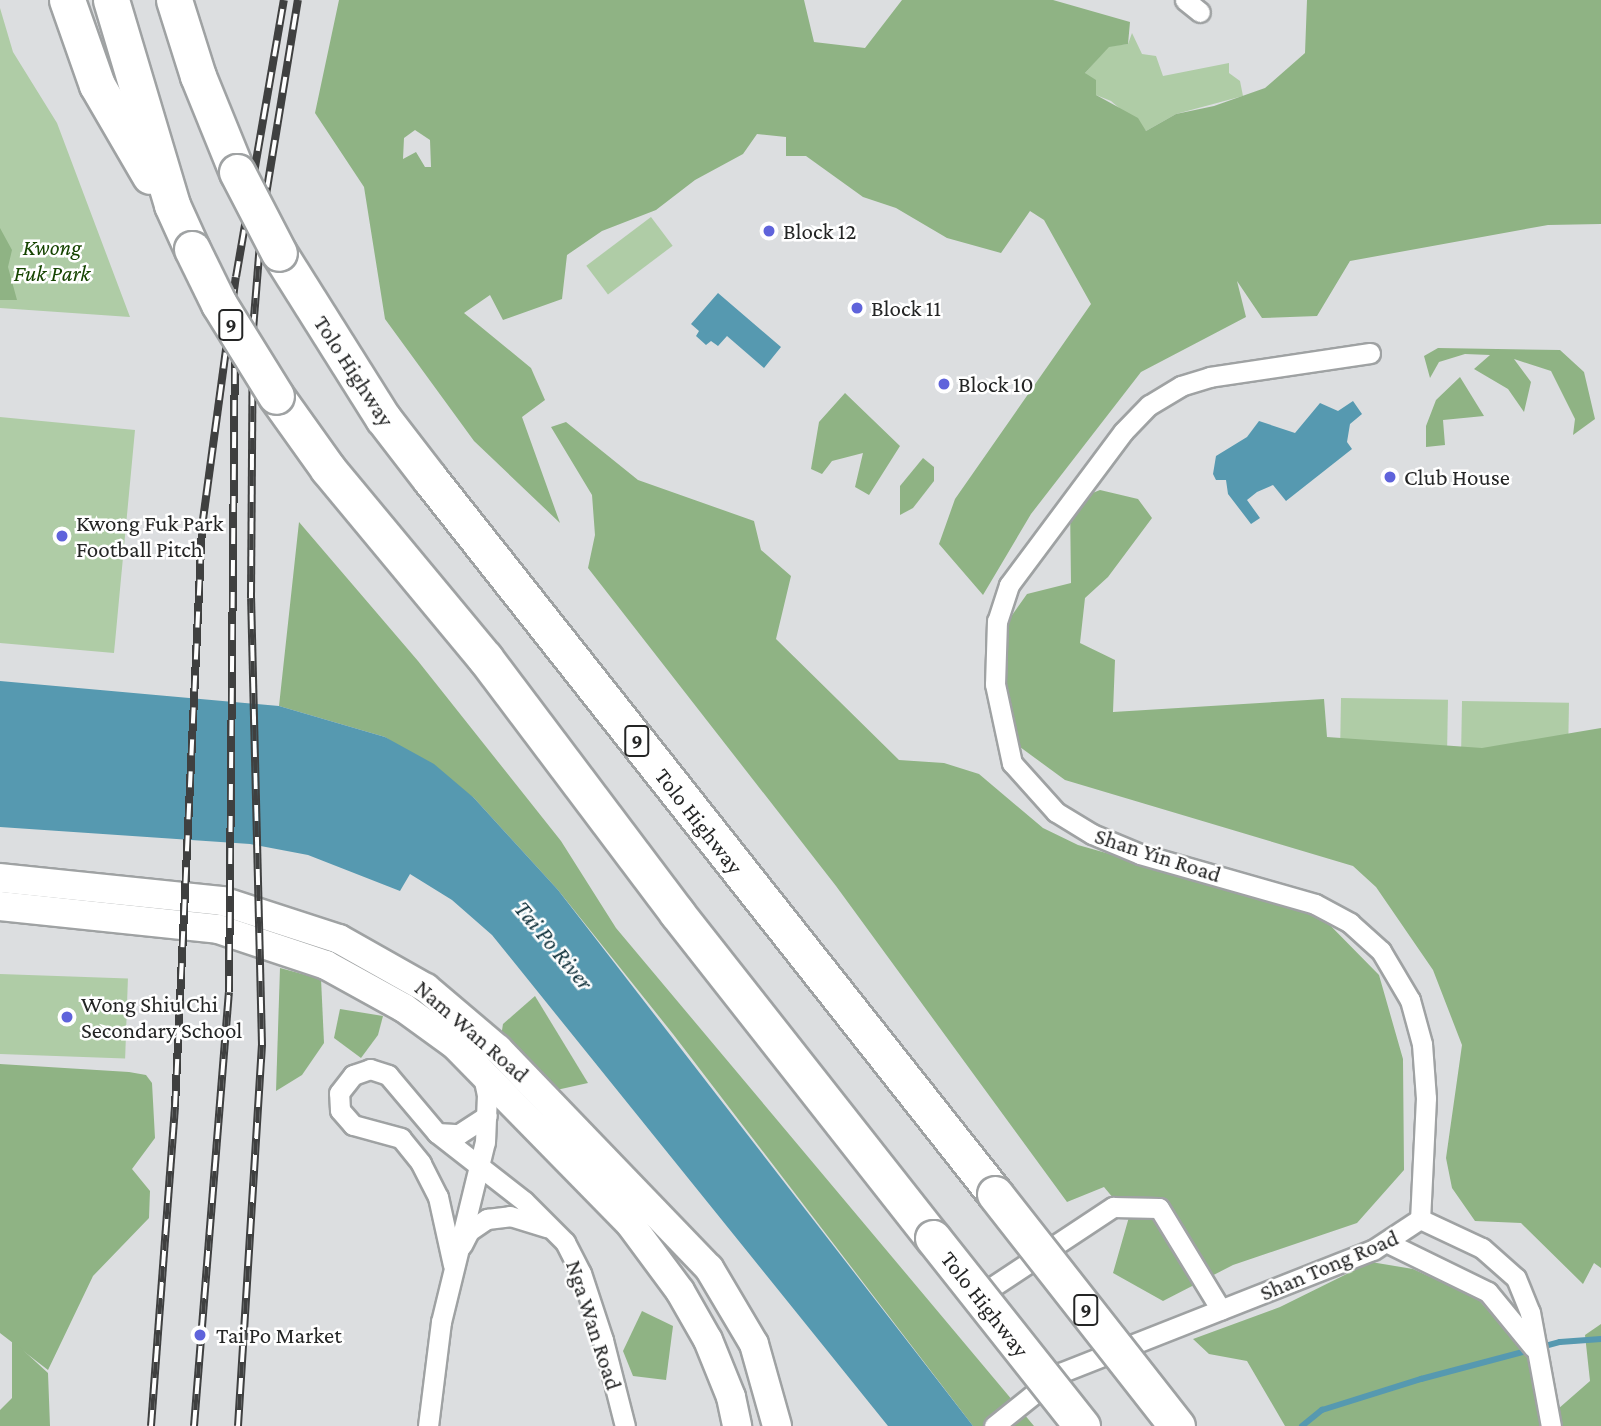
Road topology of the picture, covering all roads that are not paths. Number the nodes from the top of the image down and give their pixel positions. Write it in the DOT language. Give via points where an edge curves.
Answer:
graph roads {
  1 [pos="67,0"];
  2 [pos="111,0"];
  3 [pos="174,0"];
  4 [pos="197,0"];
  5 [pos="213,113"];
  6 [pos="172,205"];
  7 [pos="1370,353"];
  8 [pos="0,878"];
  9 [pos="0,906"];
  10 [pos="481,1072"];
  11 [pos="487,1116"];
  12 [pos="437,1133"];
  13 [pos="479,1167"];
  14 [pos="1420,1219"];
  15 [pos="553,1229"];
  16 [pos="1388,1243"];
  17 [pos="453,1265"];
  18 [pos="1221,1310"];
  19 [pos="1537,1351"];
  20 [pos="1033,1391"];
  21 [pos="997,1424"];
  22 [pos="428,1426"];
  23 [pos="625,1426"];
  24 [pos="737,1426"];
  25 [pos="778,1426"];
  26 [pos="1082,1426"];
  27 [pos="1177,1426"];
  28 [pos="1551,1426"];
  1 -- 6 [label="highway" via="97,85 141,163"];
  2 -- 6 [label="highway, Tolo Highway / 9"];
  3 -- 5 [label="highway, Tolo Highway / 9"];
  4 -- 5 [label="highway"];
  5 -- 27 [label="highway, Tolo Highway / 9, bridge" via="279,253 383,418"];
  6 -- 26 [label="highway, Tolo Highway / 9, bridge" via="219,304 328,469 485,658 677,913"];
  7 -- 14 [label="street, Shan Yin Road" via="1210,377 1181,386 1149,405 1123,432 1009,585 997,621 995,684 1012,763 1056,812 1092,834 1140,854 1315,904 1350,923 1381,951 1410,1000 1422,1044 1426,1098"];
  8 -- 25 [label="main road, Nam Wan Road" via="171,895 248,908 339,939 426,988 498,1049 709,1268 754,1344"];
  9 -- 10 [label="main road, Nam Wan Road" via="218,929 275,945 326,965 404,1007"];
  10 -- 11 [label="street, Nga Wan Road"];
  10 -- 24 [label="main road, Nam Wan Road" via="631,1225 680,1292 708,1340 731,1397"];
  11 -- 12 [label="street" via="459,1134"];
  11 -- 13 [label="street, Nga Wan Road"];
  12 -- 13 [label="street, Nga Wan Road"];
  12 -- 17 [label="street, Nga Wan Road" via="379,1071 361,1071 341,1087 338,1100 345,1119 362,1129 389,1131 401,1138 421,1163 438,1197"];
  13 -- 15 [label="street, Nga Wan Road"];
  13 -- 17 [label="street, Nga Wan Road"];
  14 -- 16 [label="street, Shan Tong Road"];
  14 -- 19 [label="street, Shan Tong Road" via="1482,1248 1507,1268 1524,1292"];
  15 -- 17 [label="street, Nga Wan Road" via="510,1216 487,1219 469,1231"];
  15 -- 23 [label="street, Nga Wan Road" via="581,1272"];
  16 -- 18 [label="street, Shan Tong Road"];
  16 -- 19 [label="street" via="1488,1292"];
  17 -- 22 [label="street, Nga Wan Road" via="433,1368"];
  18 -- 20 [label="street, Shan Tong Road" via="1060,1373"];
  18 -- 20 [label="street" via="1159,1208 1113,1207 989,1289 992,1324"];
  19 -- 28 [label="street, Shan Tong Road"];
  20 -- 21 [label="street, Shan Tong Road"];
}
